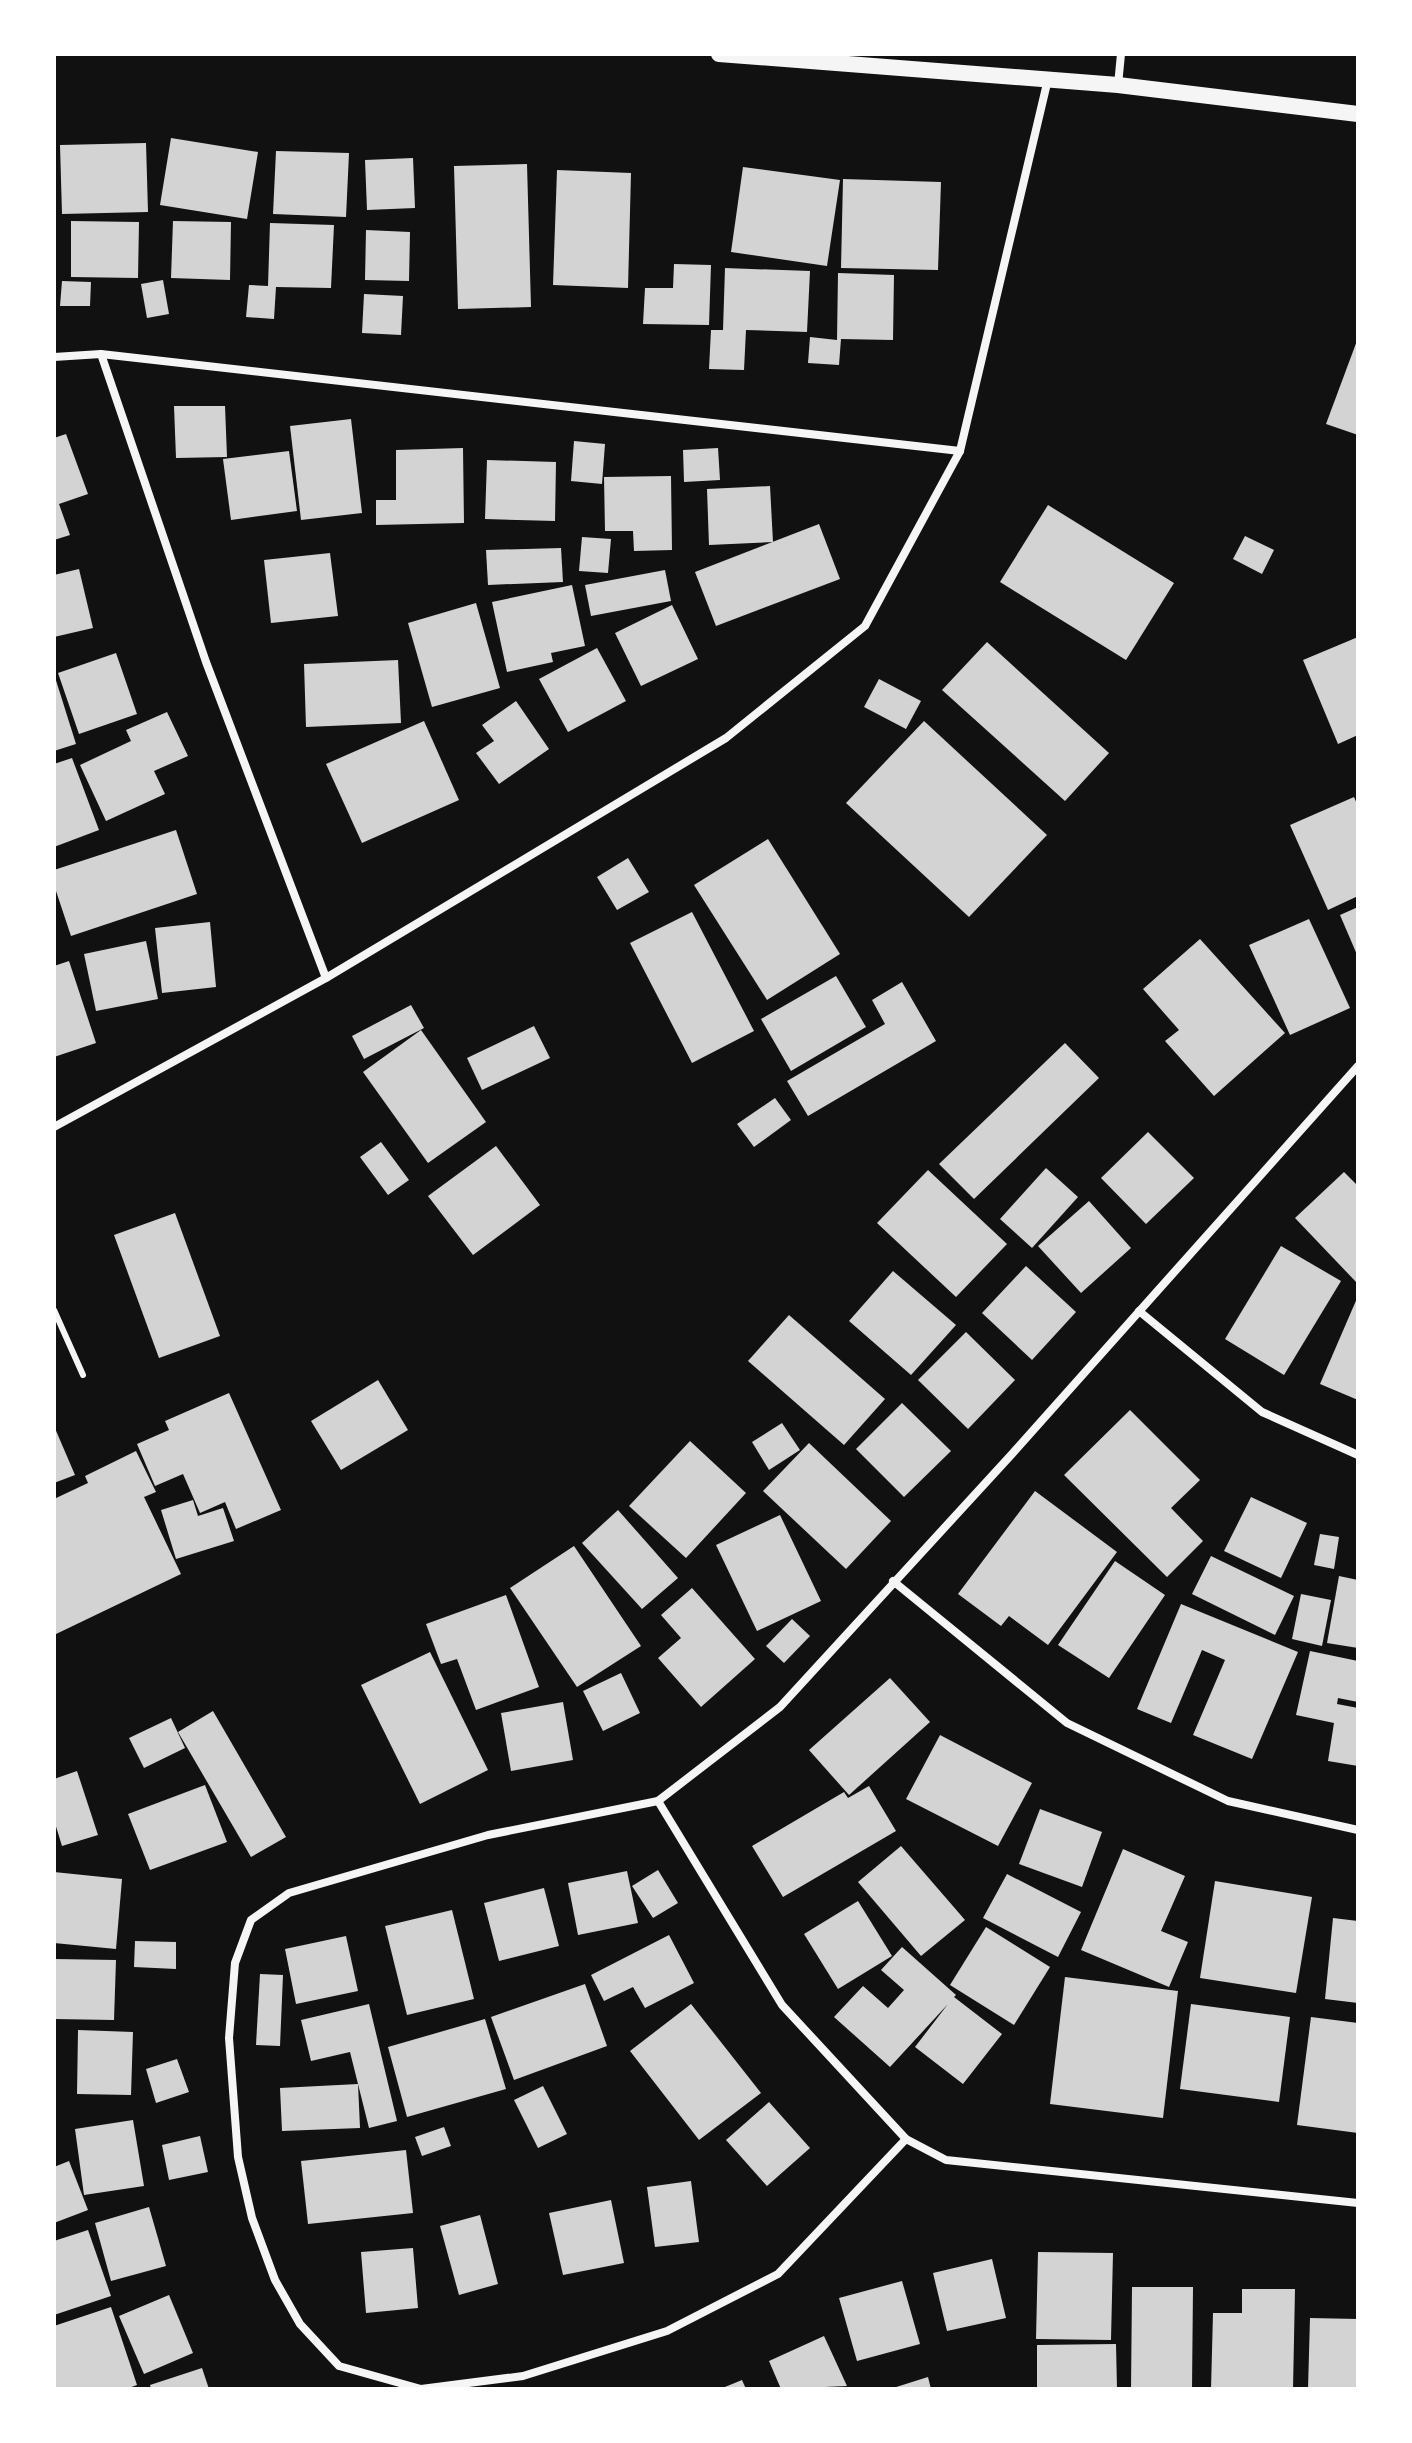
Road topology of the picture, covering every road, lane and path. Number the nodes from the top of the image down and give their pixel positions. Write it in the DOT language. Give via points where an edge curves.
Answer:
graph roads {
  1 [pos="719,54"];
  2 [pos="744,54"];
  3 [pos="1121,54"];
  4 [pos="1048,79"];
  5 [pos="1118,85"];
  6 [pos="1358,114"];
  7 [pos="101,354"];
  8 [pos="54,357"];
  9 [pos="960,451"];
  10 [pos="326,978"];
  11 [pos="1358,1066"];
  12 [pos="54,1127"];
  13 [pos="54,1310"];
  14 [pos="1139,1311"];
  15 [pos="83,1375"];
  16 [pos="1358,1455"];
  17 [pos="893,1581"];
  18 [pos="658,1801"];
  19 [pos="1358,1830"];
  20 [pos="906,2139"];
  21 [pos="1358,2203"];
  1 -- 2 [label="main road"];
  2 -- 4 [label="main road"];
  3 -- 5 [label="street"];
  4 -- 5 [label="main road"];
  4 -- 9 [label="street"];
  5 -- 6 [label="main road"];
  7 -- 8 [label="street"];
  7 -- 9 [label="street"];
  7 -- 10 [label="street" via="206,662"];
  9 -- 10 [label="street" via="865,626 726,738"];
  10 -- 12 [label="street"];
  11 -- 14 [label="street"];
  13 -- 15 [label="lane"];
  14 -- 16 [label="street" via="1262,1412"];
  14 -- 17 [label="street"];
  17 -- 18 [label="street" via="780,1707"];
  17 -- 19 [label="street" via="1067,1723 1228,1801"];
  18 -- 20 [label="street" via="782,2005"];
  18 -- 20 [label="street" via="488,1835 289,1893 251,1920 235,1963 229,2038 238,2157 270,2268 300,2324 339,2366 421,2389 523,2376 667,2331 778,2274"];
  20 -- 21 [label="street" via="946,2160"];
}
